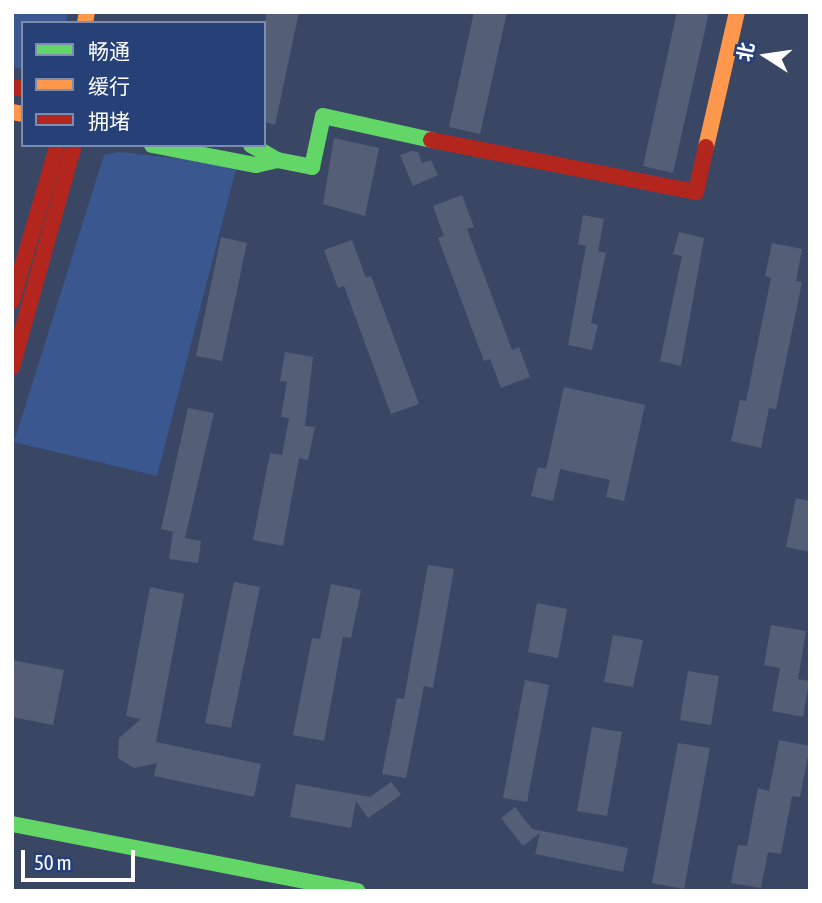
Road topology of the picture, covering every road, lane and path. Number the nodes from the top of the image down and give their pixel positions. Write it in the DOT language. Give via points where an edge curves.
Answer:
graph roads {
  1 [pos="737,12"];
  2 [pos="56,147"];
  3 [pos="73,147"];
  4 [pos="162,147"];
  5 [pos="254,147"];
  6 [pos="277,160"];
  7 [pos="12,301"];
  8 [pos="12,367"];
  9 [pos="12,824"];
  10 [pos="358,891"];
  1 -- 6 [label="street" via="696,192 549,166 323,116 312,167"];
  2 -- 7 [label="street"];
  3 -- 8 [label="street"];
  4 -- 6 [label="street" via="256,165"];
  5 -- 6 [label="street"];
  9 -- 10 [label="street"];
}
